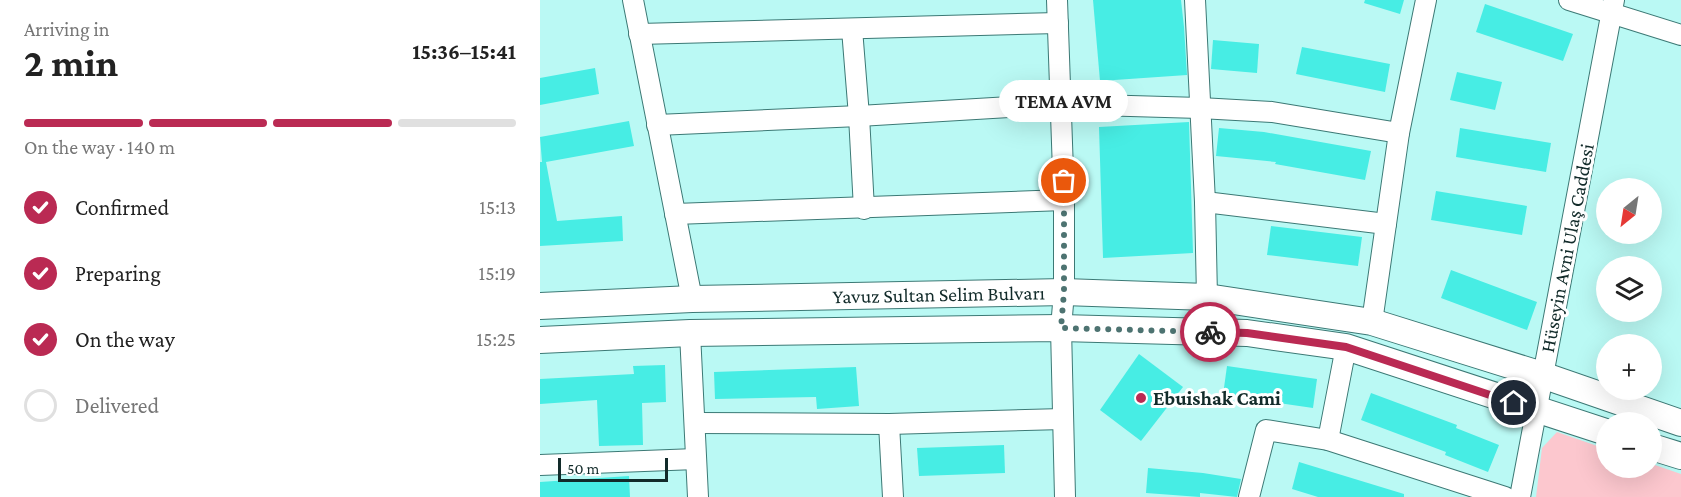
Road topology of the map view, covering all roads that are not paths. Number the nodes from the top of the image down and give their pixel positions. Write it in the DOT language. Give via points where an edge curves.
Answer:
graph roads {
  1 [pos="633,0"];
  2 [pos="1057,0"];
  3 [pos="1195,0"];
  4 [pos="1426,0"];
  5 [pos="1569,0"];
  6 [pos="1613,7"];
  7 [pos="1058,23"];
  8 [pos="852,29"];
  9 [pos="639,34"];
  10 [pos="1681,35"];
  11 [pos="1061,104"];
  12 [pos="1200,108"];
  13 [pos="859,116"];
  14 [pos="657,125"];
  15 [pos="1399,133"];
  16 [pos="1064,201"];
  17 [pos="1205,202"];
  18 [pos="864,209"];
  19 [pos="675,214"];
  20 [pos="1386,224"];
  21 [pos="1064,292"];
  22 [pos="1207,297"];
  23 [pos="692,299"];
  24 [pos="540,306"];
  25 [pos="1372,322"];
  26 [pos="1061,328"];
  27 [pos="690,333"];
  28 [pos="540,340"];
  29 [pos="1346,347"];
  30 [pos="1542,375"];
  31 [pos="1535,410"];
  32 [pos="1063,419"];
  33 [pos="695,423"];
  34 [pos="1681,423"];
  35 [pos="890,424"];
  36 [pos="1596,429"];
  37 [pos="1328,440"];
  38 [pos="1662,450"];
  39 [pos="1681,456"];
  40 [pos="696,459"];
  41 [pos="540,465"];
  42 [pos="698,497"];
  43 [pos="893,497"];
  44 [pos="1065,497"];
  45 [pos="1249,497"];
  46 [pos="1505,497"];
  47 [pos="1520,497"];
  1 -- 9 [label="street"];
  2 -- 7 [label="street"];
  3 -- 12 [label="street"];
  4 -- 15 [label="street"];
  5 -- 6 [label="street"];
  6 -- 10 [label="street"];
  6 -- 30 [label="street, Hüseyin Avni Ulaş Caddesi"];
  7 -- 8 [label="street"];
  7 -- 11 [label="street"];
  8 -- 9 [label="street"];
  8 -- 13 [label="street"];
  9 -- 14 [label="street"];
  11 -- 12 [label="street"];
  11 -- 13 [label="street"];
  11 -- 16 [label="street"];
  12 -- 15 [label="street" via="1272,112"];
  12 -- 17 [label="street"];
  13 -- 14 [label="street"];
  13 -- 18 [label="street"];
  14 -- 19 [label="street"];
  15 -- 20 [label="street"];
  16 -- 18 [label="street"];
  16 -- 21 [label="street"];
  17 -- 20 [label="street"];
  17 -- 22 [label="street"];
  18 -- 19 [label="street"];
  19 -- 23 [label="street"];
  20 -- 25 [label="street"];
  21 -- 22 [label="main road, Yavuz Sultan Selim Bulvarı"];
  21 -- 23 [label="main road, Yavuz Sultan Selim Bulvarı"];
  21 -- 26 [label="street"];
  22 -- 25 [label="main road, Yavuz Sultan Selim Bulvarı"];
  23 -- 24 [label="main road, Yavuz Sultan Selim Bulvarı"];
  25 -- 30 [label="main road, Yavuz Sultan Selim Bulvarı"];
  26 -- 27 [label="main road, Yavuz Sultan Selim Bulvarı"];
  26 -- 29 [label="main road, Yavuz Sultan Selim Bulvarı" via="1247,333"];
  26 -- 32 [label="street"];
  27 -- 28 [label="main road, Yavuz Sultan Selim Bulvarı"];
  27 -- 33 [label="street"];
  29 -- 31 [label="main road, Yavuz Sultan Selim Bulvarı"];
  29 -- 37 [label="street"];
  30 -- 31 [label="street, Hüseyin Avni Ulaş Caddesi"];
  30 -- 34 [label="main road, Yavuz Sultan Selim Bulvarı"];
  31 -- 36 [label="main road, Yavuz Sultan Selim Bulvarı"];
  31 -- 47 [label="street, Hüseyin Avni Ulaş Caddesi"];
  32 -- 35 [label="street"];
  32 -- 44 [label="street"];
  33 -- 35 [label="street"];
  33 -- 40 [label="street"];
  35 -- 43 [label="street"];
  37 -- 45 [label="street" via="1266,430"];
  37 -- 46 [label="street"];
  38 -- 39 [label="main road"];
  40 -- 41 [label="street"];
  40 -- 42 [label="street"];
}
